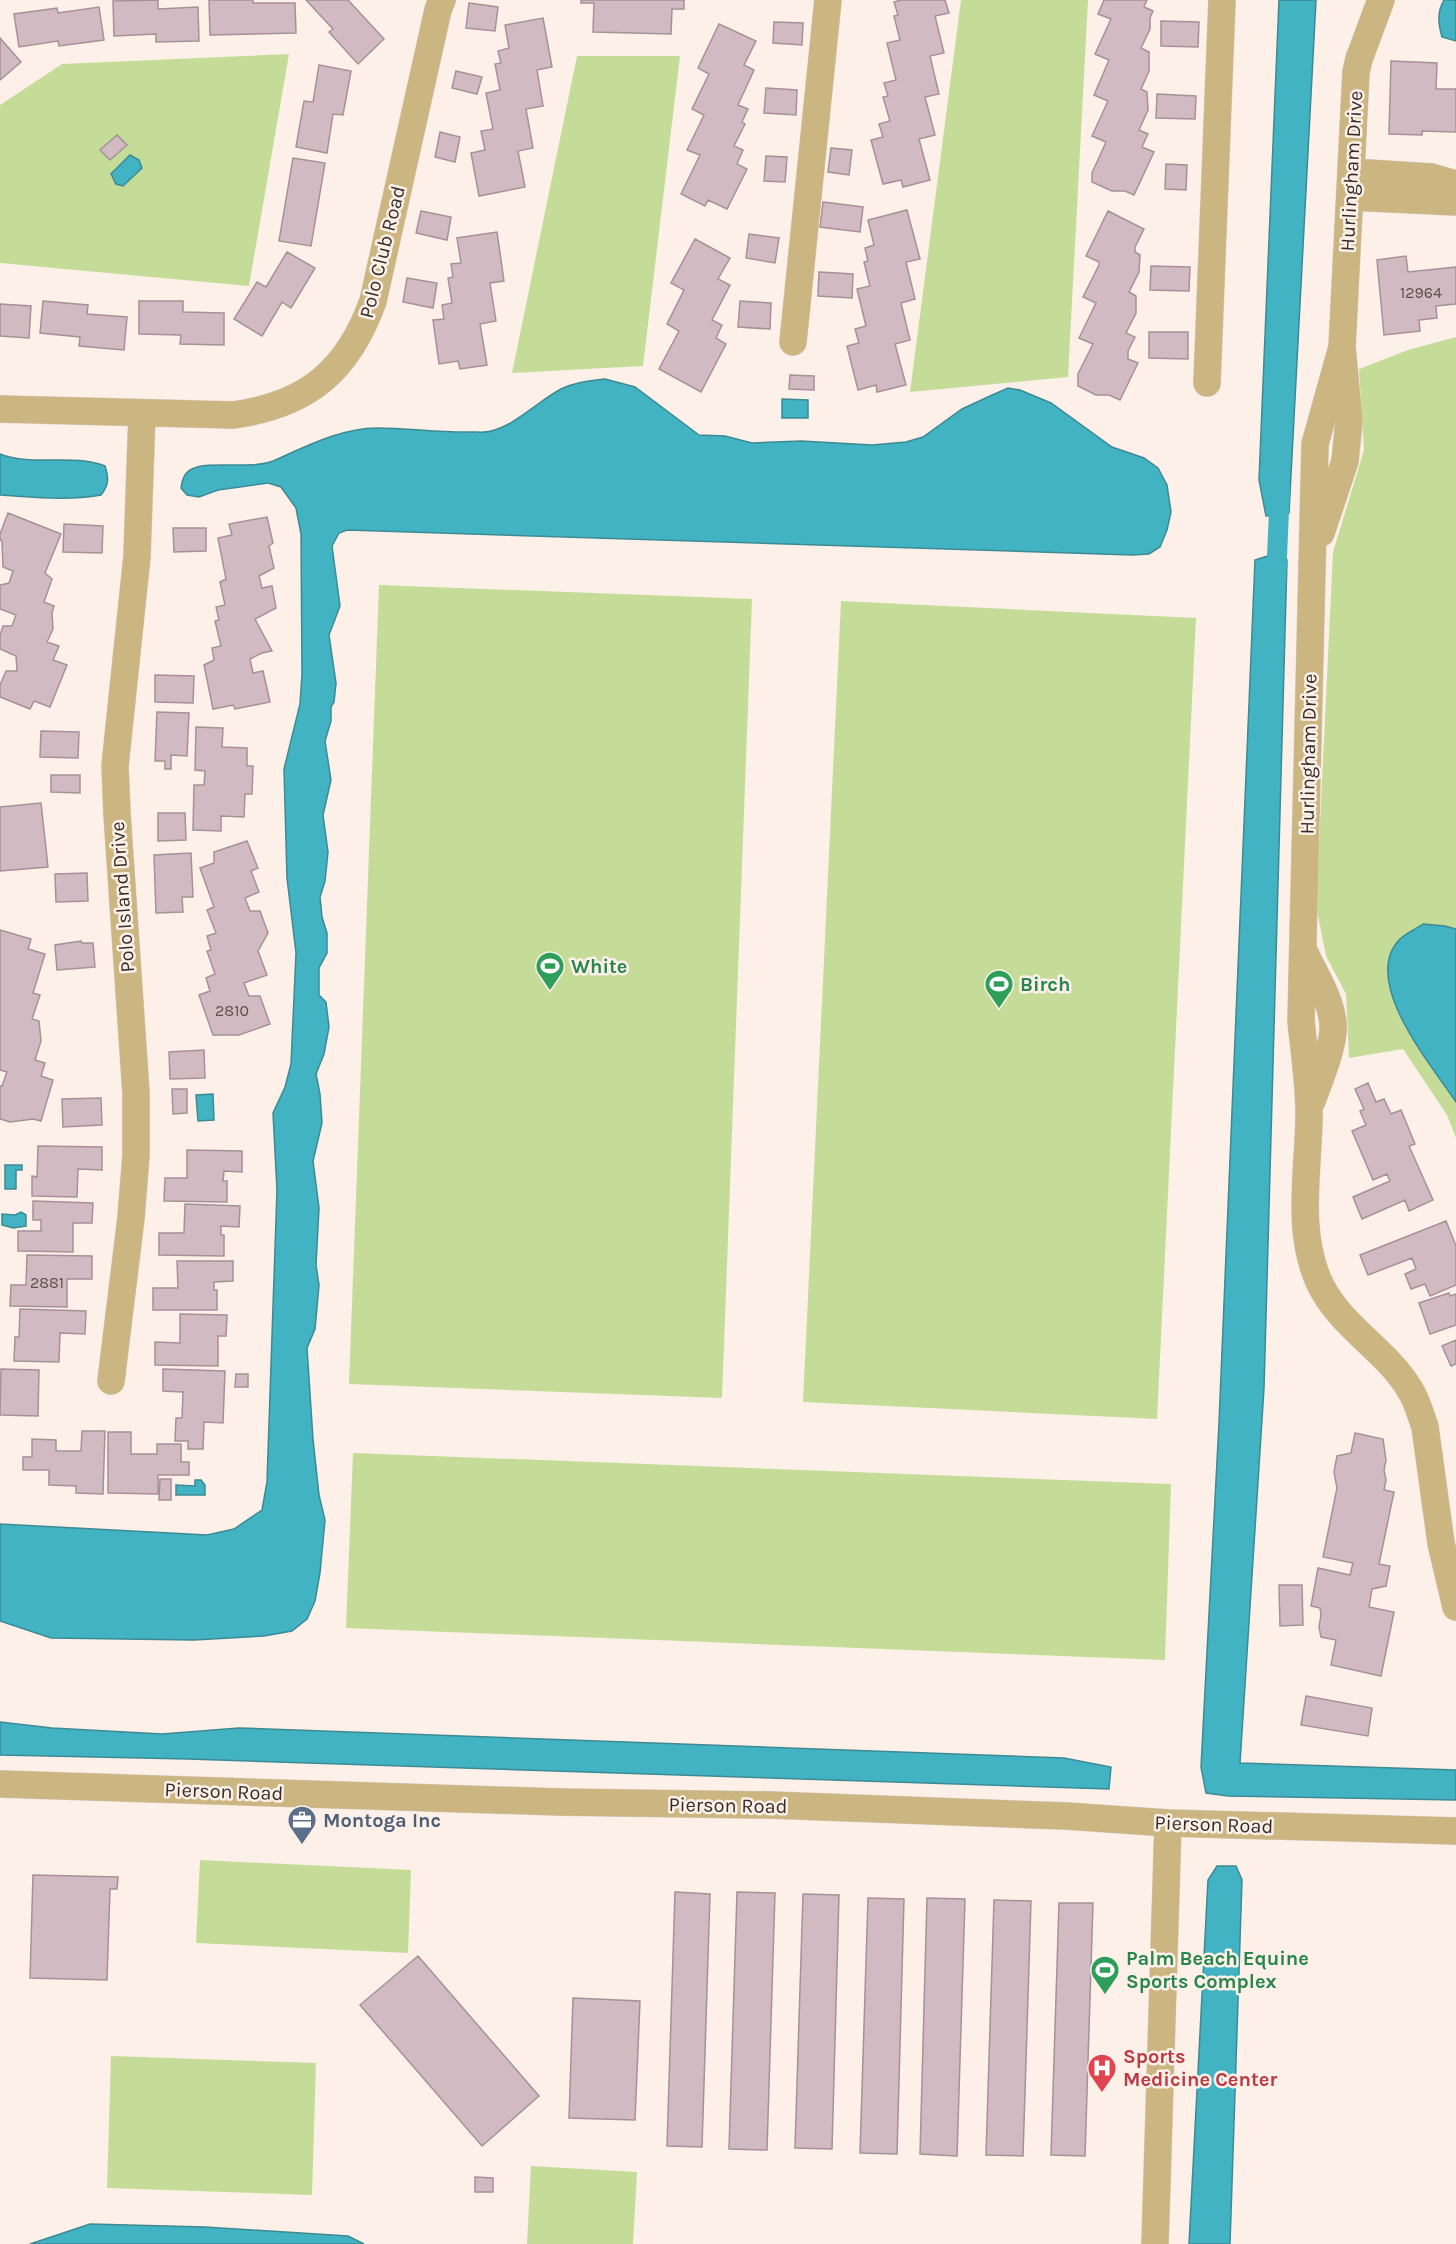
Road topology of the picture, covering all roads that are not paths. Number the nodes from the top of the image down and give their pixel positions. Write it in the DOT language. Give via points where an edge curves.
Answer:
graph roads {
  1 [pos="442,0"];
  2 [pos="828,0"];
  3 [pos="1222,0"];
  4 [pos="1381,0"];
  5 [pos="1351,184"];
  6 [pos="1456,184"];
  7 [pos="1456,202"];
  8 [pos="793,342"];
  9 [pos="1208,383"];
  10 [pos="0,409"];
  11 [pos="142,413"];
  12 [pos="111,1381"];
  13 [pos="1456,1606"];
  14 [pos="0,1784"];
  15 [pos="1168,1823"];
  16 [pos="1456,1831"];
  17 [pos="1155,2244"];
  1 -- 11 [label="street, Polo Club Road" via="373,302 352,348 316,385 271,408 233,415"];
  2 -- 8 [label="street"];
  3 -- 9 [label="street"];
  4 -- 5 [label="street, Hurlingham Drive" via="1356,72"];
  5 -- 6 [label="street" via="1431,177"];
  5 -- 7 [label="street"];
  5 -- 13 [label="street, Hurlingham Drive" via="1342,347 1315,444 1301,1021 1309,1110 1308,1246 1320,1284 1337,1310 1390,1364 1418,1406 1425,1426 1441,1543"];
  10 -- 11 [label="street, Polo Club Road"];
  11 -- 12 [label="street, Polo Island Drive" via="137,556 115,766 136,1093 136,1155"];
  14 -- 15 [label="street, Pierson Road" via="771,1805"];
  15 -- 16 [label="street, Pierson Road"];
  15 -- 17 [label="street"];
}
